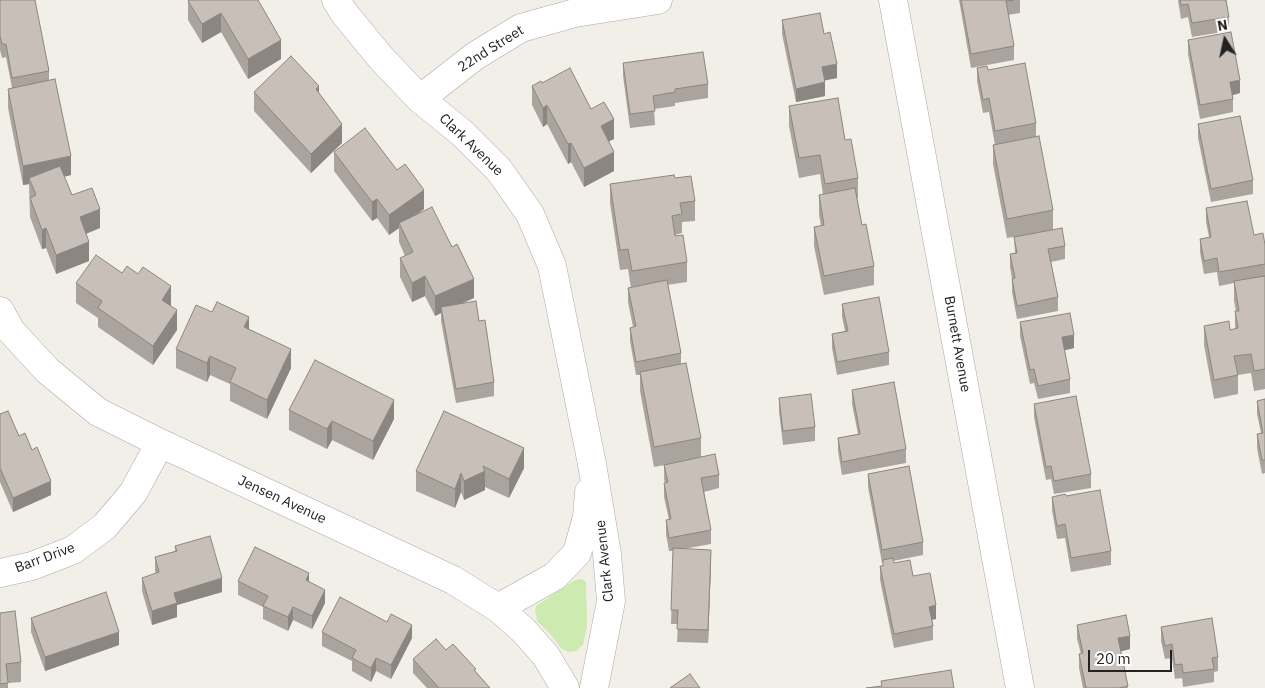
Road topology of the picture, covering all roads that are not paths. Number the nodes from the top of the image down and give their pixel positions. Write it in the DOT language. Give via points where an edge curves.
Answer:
graph roads {
  1 [pos="336,0"];
  2 [pos="658,0"];
  3 [pos="893,0"];
  4 [pos="420,99"];
  5 [pos="0,311"];
  6 [pos="160,443"];
  7 [pos="592,464"];
  8 [pos="0,573"];
  9 [pos="498,608"];
  10 [pos="565,688"];
  11 [pos="594,688"];
  12 [pos="1020,688"];
  1 -- 4 [label="street, Clark Avenue" via="381,58"];
  2 -- 4 [label="street, 22nd Street" via="575,13 521,28 475,56"];
  3 -- 12 [label="street, Burnett Avenue"];
  4 -- 7 [label="street, Clark Avenue" via="462,133 499,170 530,214 552,266"];
  5 -- 6 [label="street, Jensen Avenue" via="11,331 48,371 98,412"];
  6 -- 8 [label="street, Barr Drive" via="133,494 105,526 74,550 32,566"];
  6 -- 9 [label="street, Jensen Avenue" via="453,580"];
  7 -- 9 [label="street, Clark Avenue" via="587,517 577,553 556,576"];
  7 -- 11 [label="street, Clark Avenue" via="611,601"];
  9 -- 10 [label="street, Jensen Avenue" via="546,656"];
}
